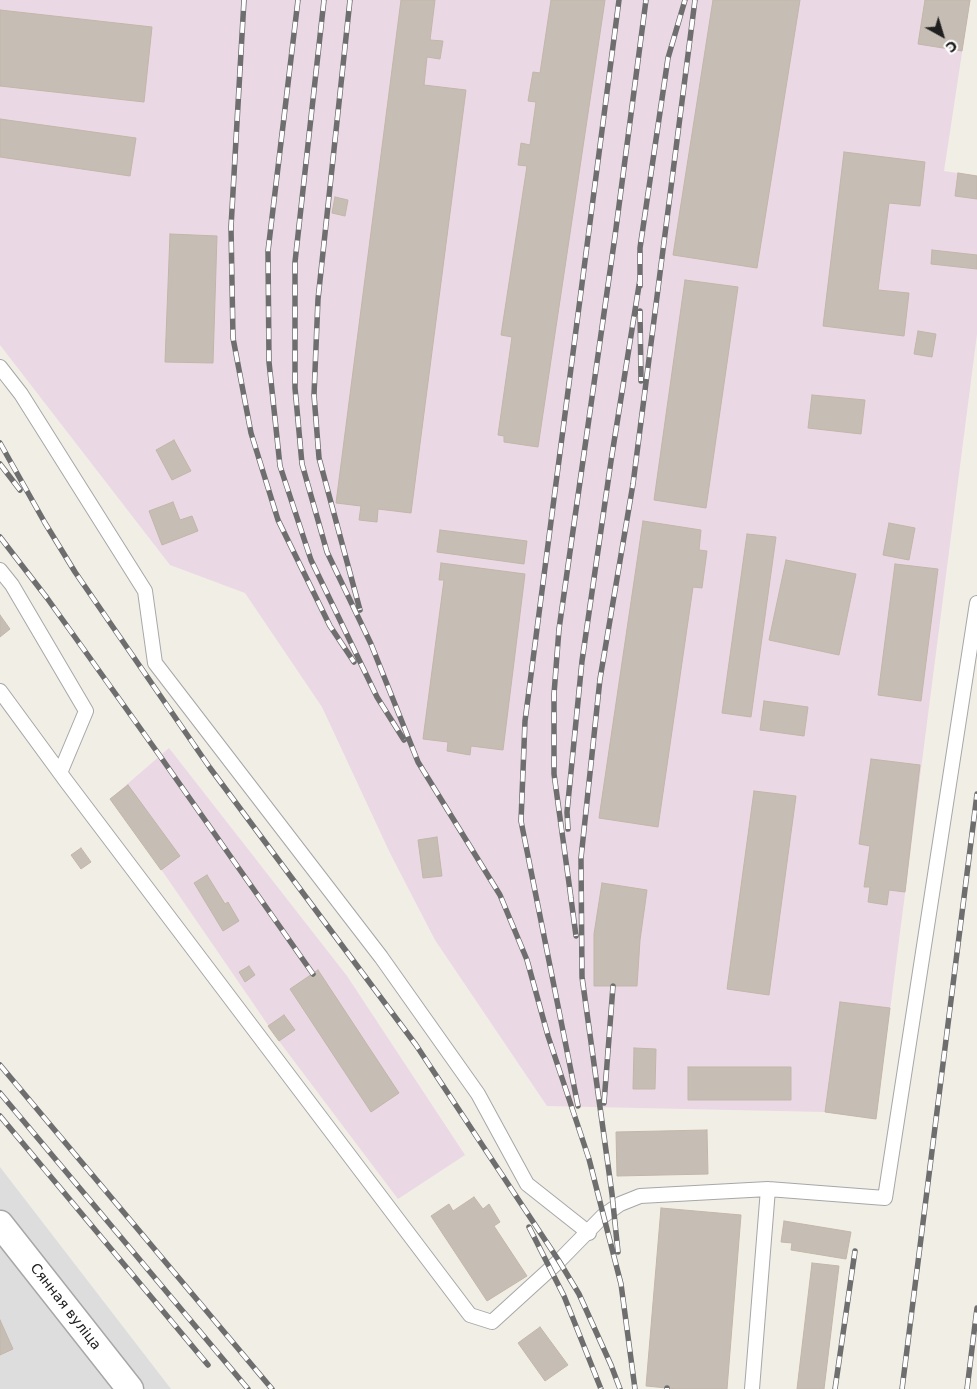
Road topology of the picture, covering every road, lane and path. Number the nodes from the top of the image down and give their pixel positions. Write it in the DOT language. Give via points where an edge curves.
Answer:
graph roads {
  1 [pos="0,367"];
  2 [pos="0,570"];
  3 [pos="977,603"];
  4 [pos="0,692"];
  5 [pos="60,773"];
  6 [pos="768,1189"];
  7 [pos="0,1224"];
  8 [pos="589,1233"];
  9 [pos="130,1389"];
  10 [pos="752,1389"];
  1 -- 8 [label="lane" via="21,394 145,591 155,663 387,965 478,1094 527,1184"];
  2 -- 5 [label="lane" via="86,711"];
  3 -- 6 [label="lane" via="886,1198"];
  4 -- 5 [label="lane"];
  5 -- 8 [label="lane" via="470,1315 492,1322"];
  6 -- 8 [label="lane" via="640,1196 620,1204"];
  6 -- 10 [label="lane"];
  7 -- 9 [label="street, Сянная вуліца"];
}
